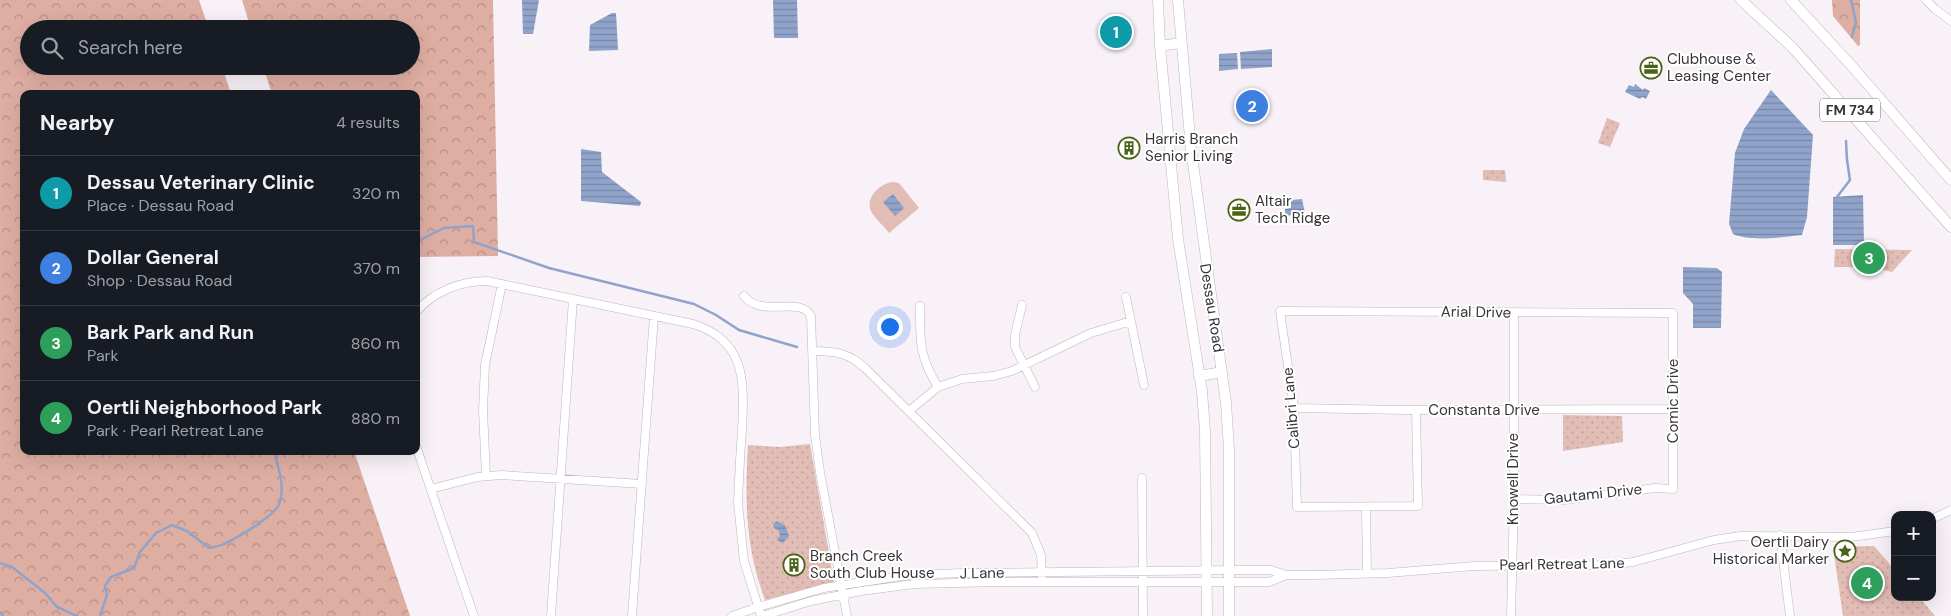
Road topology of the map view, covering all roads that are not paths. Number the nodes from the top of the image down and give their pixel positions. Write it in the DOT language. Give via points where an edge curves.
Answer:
graph roads {
  1 [pos="1158,0"];
  2 [pos="1178,0"];
  3 [pos="1741,0"];
  4 [pos="1791,0"];
  5 [pos="1926,0"];
  6 [pos="1951,21"];
  7 [pos="1181,43"];
  8 [pos="1160,46"];
  9 [pos="1951,180"];
  10 [pos="1951,227"];
  11 [pos="502,284"];
  12 [pos="744,296"];
  13 [pos="1126,297"];
  14 [pos="574,299"];
  15 [pos="1022,305"];
  16 [pos="920,306"];
  17 [pos="420,308"];
  18 [pos="1280,311"];
  19 [pos="1514,312"];
  20 [pos="1674,313"];
  21 [pos="654,316"];
  22 [pos="1131,321"];
  23 [pos="813,351"];
  24 [pos="1026,366"];
  25 [pos="1222,372"];
  26 [pos="1199,376"];
  27 [pos="1144,385"];
  28 [pos="938,387"];
  29 [pos="1035,387"];
  30 [pos="1294,408"];
  31 [pos="1673,409"];
  32 [pos="1416,410"];
  33 [pos="1513,410"];
  34 [pos="909,411"];
  35 [pos="419,455"];
  36 [pos="486,476"];
  37 [pos="561,478"];
  38 [pos="1142,478"];
  39 [pos="642,484"];
  40 [pos="431,489"];
  41 [pos="1673,489"];
  42 [pos="1514,499"];
  43 [pos="1366,507"];
  44 [pos="1951,510"];
  45 [pos="1936,517"];
  46 [pos="1891,532"];
  47 [pos="1780,535"];
  48 [pos="1512,565"];
  49 [pos="1206,570"];
  50 [pos="1229,570"];
  51 [pos="1143,571"];
  52 [pos="1042,572"];
  53 [pos="1367,573"];
  54 [pos="1286,575"];
  55 [pos="1042,582"];
  56 [pos="1143,582"];
  57 [pos="1206,582"];
  58 [pos="1230,582"];
  59 [pos="841,585"];
  60 [pos="843,594"];
  61 [pos="758,607"];
  62 [pos="474,616"];
  63 [pos="551,616"];
  64 [pos="632,616"];
  65 [pos="732,616"];
  66 [pos="762,616"];
  67 [pos="847,616"];
  68 [pos="1143,616"];
  69 [pos="1207,616"];
  70 [pos="1229,616"];
  71 [pos="1511,616"];
  72 [pos="1790,616"];
  1 -- 8 [label="main road, Dessau Road"];
  2 -- 7 [label="main road, Dessau Road"];
  3 -- 10 [label="main road, FM 734" via="1792,47"];
  4 -- 9 [label="main road, FM 734"];
  5 -- 6 [label="street"];
  7 -- 8 [label="main road"];
  7 -- 25 [label="main road, Dessau Road" via="1199,217"];
  8 -- 26 [label="main road, Dessau Road" via="1178,239"];
  11 -- 14 [label="street"];
  11 -- 17 [label="street" via="474,281 453,287"];
  11 -- 36 [label="street" via="484,379"];
  12 -- 23 [label="street" via="748,302 763,307 805,308 811,316"];
  13 -- 22 [label="street"];
  14 -- 21 [label="street"];
  14 -- 37 [label="street"];
  15 -- 24 [label="street" via="1014,340"];
  16 -- 28 [label="street" via="923,357"];
  18 -- 19 [label="street, Arial Drive"];
  18 -- 30 [label="street, Calibri Lane"];
  19 -- 20 [label="street, Arial Drive"];
  19 -- 33 [label="street, Knowell Drive"];
  20 -- 31 [label="street, Comic Drive"];
  21 -- 39 [label="street"];
  21 -- 61 [label="street" via="693,324 711,332 731,350 741,371 739,521 744,561"];
  22 -- 24 [label="street" via="1091,333"];
  22 -- 27 [label="street"];
  23 -- 34 [label="street" via="835,351 849,356"];
  23 -- 59 [label="street" via="817,444"];
  24 -- 28 [label="street"];
  24 -- 29 [label="street"];
  25 -- 26 [label="main road"];
  25 -- 50 [label="main road, Dessau Road" via="1228,449"];
  26 -- 49 [label="main road, Dessau Road" via="1205,431"];
  28 -- 34 [label="street"];
  30 -- 32 [label="street, Constanta Drive"];
  30 -- 43 [label="street, Calibri Lane" via="1297,507"];
  31 -- 33 [label="street, Constanta Drive"];
  31 -- 41 [label="street, Comic Drive"];
  32 -- 33 [label="street, Constanta Drive"];
  32 -- 43 [label="street" via="1418,506"];
  33 -- 42 [label="street, Knowell Drive"];
  34 -- 52 [label="street" via="1032,533 1041,555"];
  35 -- 40 [label="street"];
  36 -- 37 [label="street"];
  36 -- 40 [label="street"];
  37 -- 39 [label="street"];
  37 -- 63 [label="street"];
  38 -- 51 [label="street"];
  39 -- 64 [label="street"];
  40 -- 62 [label="street"];
  41 -- 42 [label="street, Gautami Drive" via="1655,488 1564,500"];
  42 -- 48 [label="street, Knowell Drive"];
  43 -- 53 [label="street"];
  44 -- 45 [label="street"];
  46 -- 47 [label="street, Pearl Retreat Lane" via="1851,537"];
  47 -- 48 [label="street, Pearl Retreat Lane" via="1721,539 1622,565"];
  47 -- 72 [label="street"];
  48 -- 53 [label="street, Pearl Retreat Lane"];
  48 -- 71 [label="street, Knowell Drive"];
  49 -- 50 [label="street, J Lane"];
  49 -- 51 [label="street, J Lane"];
  49 -- 57 [label="main road, Dessau Road"];
  50 -- 54 [label="street, J Lane" via="1271,570"];
  50 -- 58 [label="main road, Dessau Road"];
  51 -- 52 [label="street, J Lane"];
  51 -- 56 [label="street"];
  52 -- 55 [label="street"];
  52 -- 59 [label="street, J Lane" via="918,575"];
  53 -- 54 [label="street, Pearl Retreat Lane"];
  54 -- 58 [label="street, J Lane" via="1269,582"];
  55 -- 56 [label="street, J Lane"];
  55 -- 60 [label="street, J Lane" via="914,584"];
  56 -- 57 [label="street, J Lane"];
  56 -- 68 [label="street"];
  57 -- 58 [label="street, J Lane"];
  57 -- 69 [label="main road, Dessau Road"];
  58 -- 70 [label="main road, Dessau Road"];
  59 -- 60 [label="street"];
  59 -- 61 [label="street, J Lane"];
  60 -- 66 [label="street, J Lane"];
  60 -- 67 [label="street"];
  61 -- 65 [label="street, J Lane"];
  61 -- 66 [label="street"];
}
